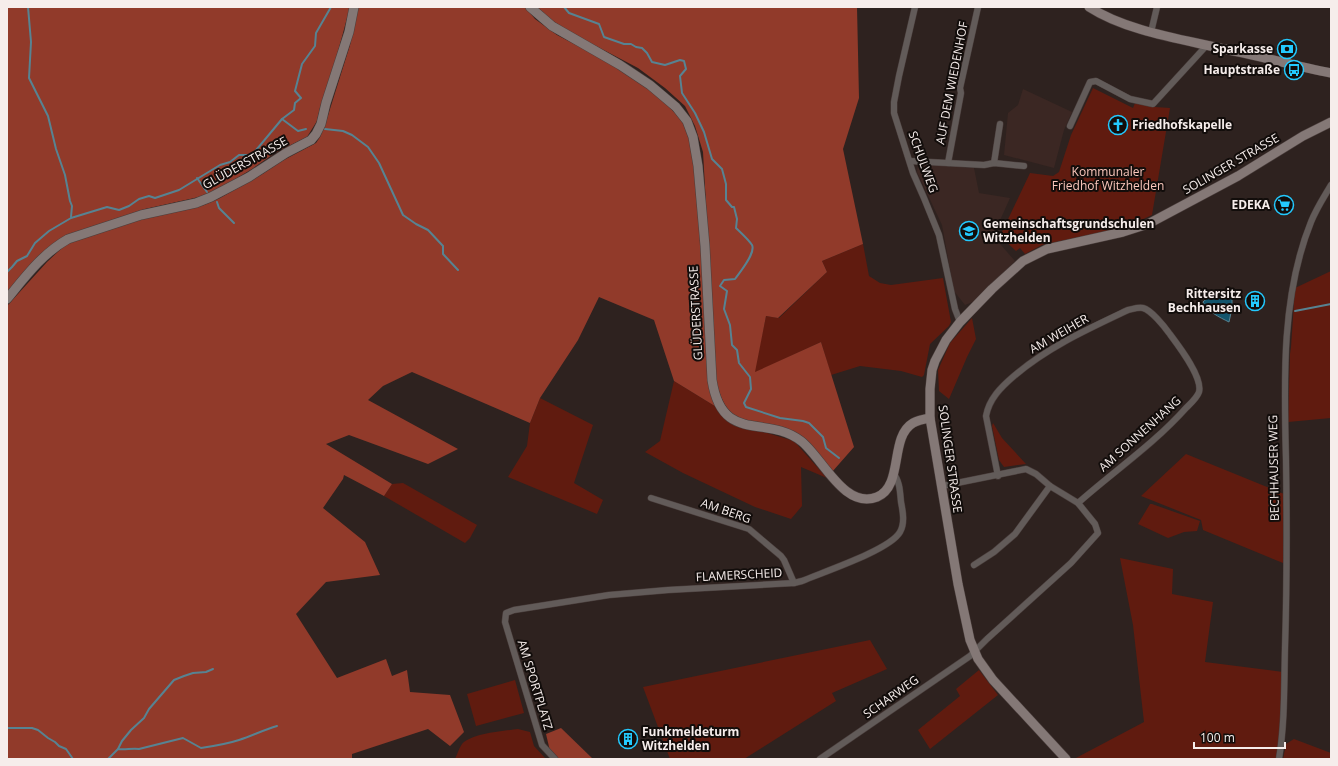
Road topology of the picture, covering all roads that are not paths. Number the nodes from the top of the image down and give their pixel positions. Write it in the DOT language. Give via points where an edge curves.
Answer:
graph roads {
  1 [pos="354,7"];
  2 [pos="530,7"];
  3 [pos="915,7"];
  4 [pos="978,7"];
  5 [pos="1088,7"];
  6 [pos="1157,7"];
  7 [pos="1151,32"];
  8 [pos="1207,45"];
  9 [pos="1331,73"];
  10 [pos="1331,122"];
  11 [pos="1000,124"];
  12 [pos="1070,126"];
  13 [pos="910,161"];
  14 [pos="948,163"];
  15 [pos="994,163"];
  16 [pos="1024,166"];
  17 [pos="1331,185"];
  18 [pos="7,299"];
  19 [pos="1153,315"];
  20 [pos="960,322"];
  21 [pos="930,418"];
  22 [pos="893,473"];
  23 [pos="998,476"];
  24 [pos="942,486"];
  25 [pos="1050,486"];
  26 [pos="651,498"];
  27 [pos="1078,503"];
  28 [pos="974,565"];
  29 [pos="794,583"];
  30 [pos="506,613"];
  31 [pos="974,651"];
  32 [pos="555,759"];
  33 [pos="820,759"];
  34 [pos="1066,759"];
  35 [pos="1279,759"];
  1 -- 18 [label="main road, GLÜDERSTRASSE" via="321,124 313,138 211,197 196,203 141,215 68,239 43,258"];
  2 -- 22 [label="main road, GLÜDERSTRASSE" via="552,26 650,85 676,107 687,121 693,137 698,166 712,380 723,410 740,424 783,432 797,438 808,447 837,483 853,495 866,499 877,497 888,487"];
  3 -- 13 [label="street, SCHULWEG" via="894,102 894,113"];
  4 -- 14 [label="street, AUF DEM WIEDENHOF" via="960,88"];
  5 -- 7 [label="main road" via="1120,23"];
  6 -- 7 [label="street"];
  7 -- 8 [label="main road"];
  8 -- 9 [label="main road"];
  8 -- 12 [label="street" via="1153,104 1130,99 1096,81 1090,82"];
  10 -- 20 [label="main road, SOLINGER STRASSE" via="1148,224 1060,246 1023,261"];
  11 -- 15 [label="street"];
  13 -- 14 [label="street"];
  13 -- 20 [label="street, SCHULWEG" via="939,235"];
  14 -- 15 [label="street"];
  15 -- 16 [label="street"];
  17 -- 35 [label="street, BECHHAUSER WEG" via="1311,221 1299,255 1286,352 1286,619 1283,731"];
  19 -- 23 [label="street, AM WEIHER" via="1144,308 1128,310 1054,347 1004,385 991,400 986,416"];
  19 -- 27 [label="street, AM SONNENHANG" via="1191,365 1197,377 1199,392 1176,420"];
  20 -- 21 [label="main road, SOLINGER STRASSE" via="946,340 933,365"];
  21 -- 22 [label="main road, GLÜDERSTRASSE" via="907,428"];
  21 -- 24 [label="main road, SOLINGER STRASSE"];
  22 -- 29 [label="street, FLAMERSCHEID" via="898,479 903,518 898,536 834,569"];
  23 -- 24 [label="street"];
  23 -- 25 [label="street" via="1026,469"];
  24 -- 31 [label="main road, SOLINGER STRASSE" via="964,616"];
  25 -- 27 [label="street"];
  25 -- 28 [label="street" via="1015,534"];
  26 -- 29 [label="street, AM BERG" via="753,532 781,556"];
  27 -- 31 [label="street" via="1095,524 1098,533 1071,563"];
  29 -- 30 [label="street, FLAMERSCHEID" via="609,595"];
  30 -- 32 [label="street, AM SPORTPLATZ" via="505,622 542,745"];
  31 -- 33 [label="street, SCHARWEG"];
  31 -- 34 [label="main road, SOLINGER STRASSE" via="997,684"];
}
